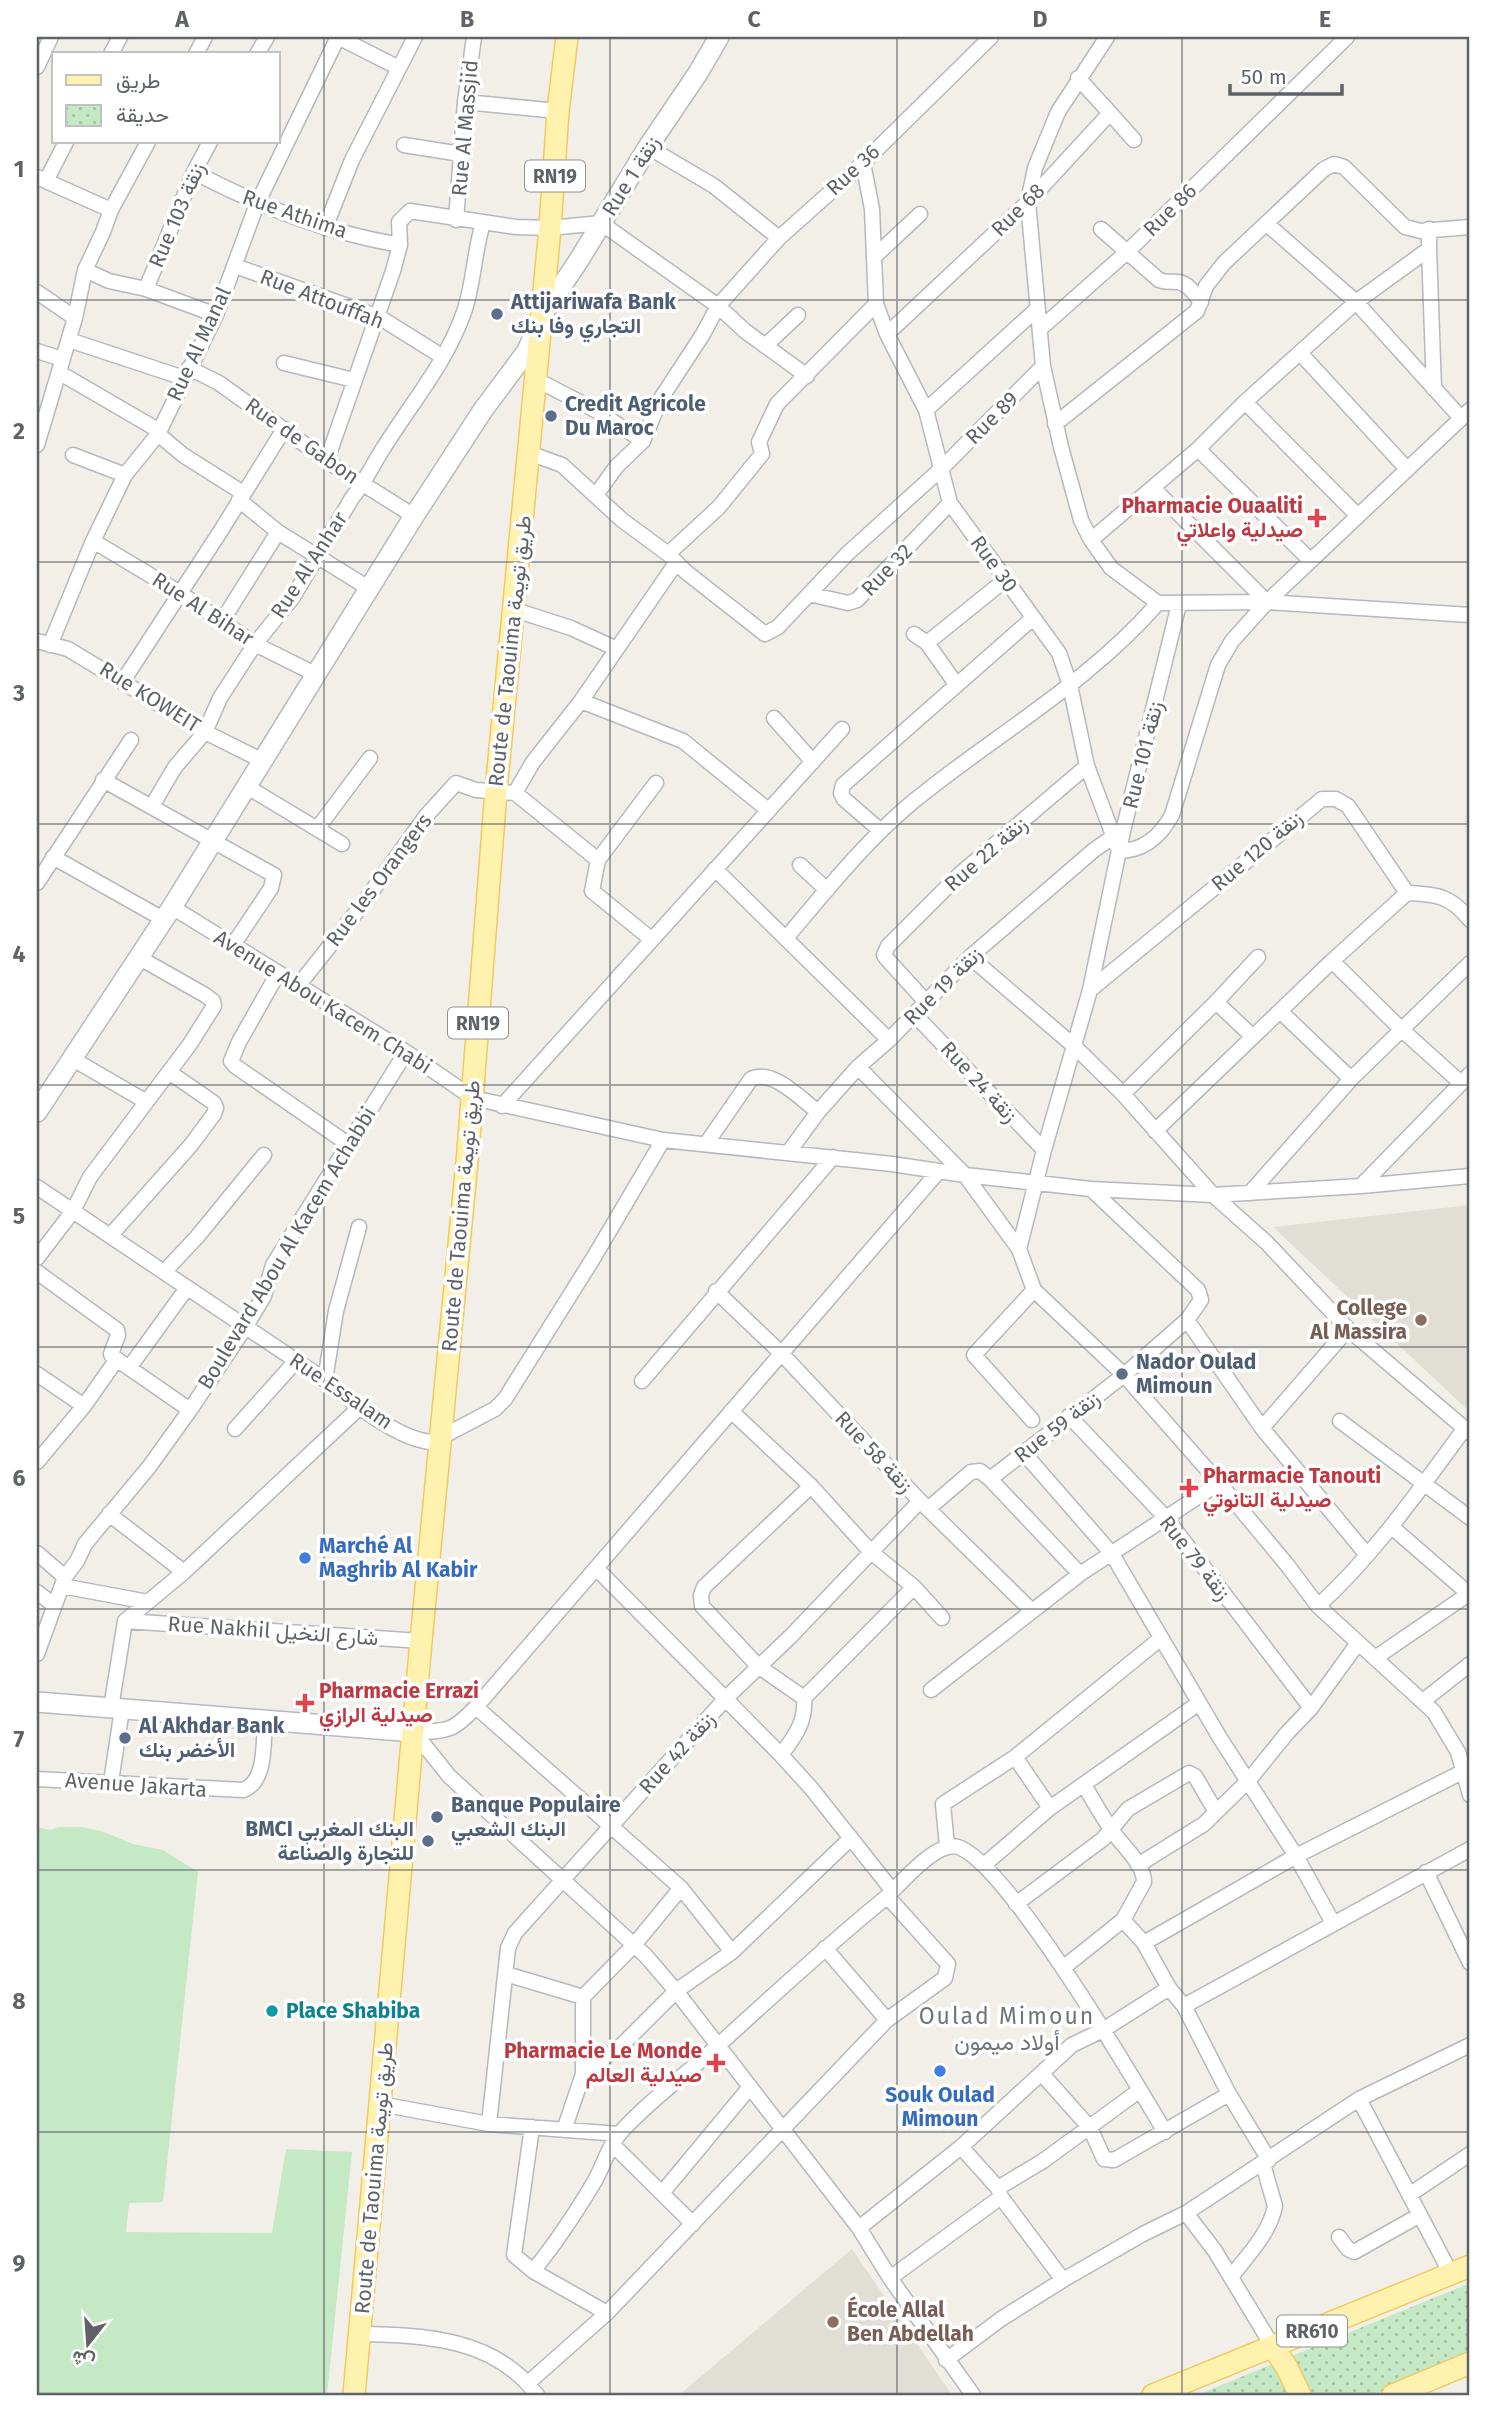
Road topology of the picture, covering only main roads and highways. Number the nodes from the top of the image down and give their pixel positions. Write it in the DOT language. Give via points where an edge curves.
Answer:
graph roads {
  1 [pos="567,37"];
  2 [pos="1461,2270"];
  3 [pos="1273,2347"];
  4 [pos="1470,2363"];
  5 [pos="354,2395"];
  6 [pos="1153,2395"];
  7 [pos="1300,2395"];
  8 [pos="1393,2395"];
  1 -- 5 [label="main road, Route de Taouima طريق تويمة / RN19" via="514,610 505,792 421,1641"];
  2 -- 3 [label="main road, RR610"];
  3 -- 6 [label="main road, RR610"];
  3 -- 7 [label="main road"];
  4 -- 8 [label="main road"];
}
